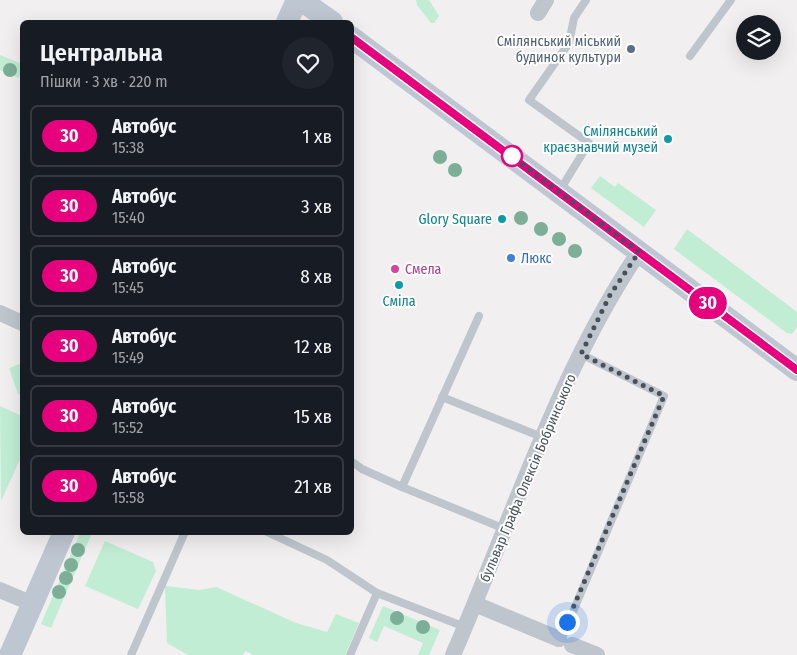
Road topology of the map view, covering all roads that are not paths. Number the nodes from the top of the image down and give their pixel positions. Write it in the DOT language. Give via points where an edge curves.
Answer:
graph roads {
  1 [pos="297,0"];
  2 [pos="301,0"];
  3 [pos="586,0"];
  4 [pos="731,0"];
  5 [pos="288,20"];
  6 [pos="329,20"];
  7 [pos="354,39"];
  8 [pos="690,56"];
  9 [pos="559,192"];
  10 [pos="639,252"];
  11 [pos="0,313"];
  12 [pos="479,316"];
  13 [pos="20,322"];
  14 [pos="581,354"];
  15 [pos="796,367"];
  16 [pos="442,397"];
  17 [pos="544,438"];
  18 [pos="354,463"];
  19 [pos="402,486"];
  20 [pos="505,529"];
  21 [pos="63,535"];
  22 [pos="184,535"];
  23 [pos="273,535"];
  24 [pos="0,590"];
  25 [pos="377,593"];
  26 [pos="33,604"];
  27 [pos="474,604"];
  28 [pos="465,628"];
  29 [pos="566,646"];
  30 [pos="10,655"];
  31 [pos="131,655"];
  32 [pos="350,655"];
  33 [pos="453,655"];
  34 [pos="596,655"];
  1 -- 5 [label="main road"];
  2 -- 6 [label="main road"];
  3 -- 9 [label="lane" via="574,18 569,43 529,100 589,143"];
  4 -- 8 [label="lane"];
  7 -- 9 [label="main road"];
  9 -- 10 [label="main road"];
  10 -- 14 [label="street, бульвар Графа Олексія Бобринського" via="610,295"];
  10 -- 15 [label="main road"];
  11 -- 13 [label="street"];
  12 -- 16 [label="lane"];
  14 -- 17 [label="street, бульвар Графа Олексія Бобринського"];
  14 -- 29 [label="lane" via="664,396"];
  16 -- 17 [label="lane"];
  16 -- 19 [label="lane"];
  17 -- 20 [label="street, бульвар Графа Олексія Бобринського"];
  18 -- 19 [label="lane"];
  19 -- 20 [label="lane"];
  20 -- 27 [label="street, бульвар Графа Олексія Бобринського"];
  21 -- 26 [label="main road"];
  22 -- 31 [label="lane"];
  23 -- 25 [label="lane" via="327,560"];
  24 -- 26 [label="street"];
  25 -- 28 [label="lane"];
  25 -- 32 [label="lane"];
  26 -- 30 [label="main road"];
  27 -- 28 [label="street, бульвар Графа Олексія Бобринського"];
  27 -- 29 [label="street"];
  28 -- 33 [label="street, бульвар Графа Олексія Бобринського"];
  29 -- 34 [label="street"];
}
